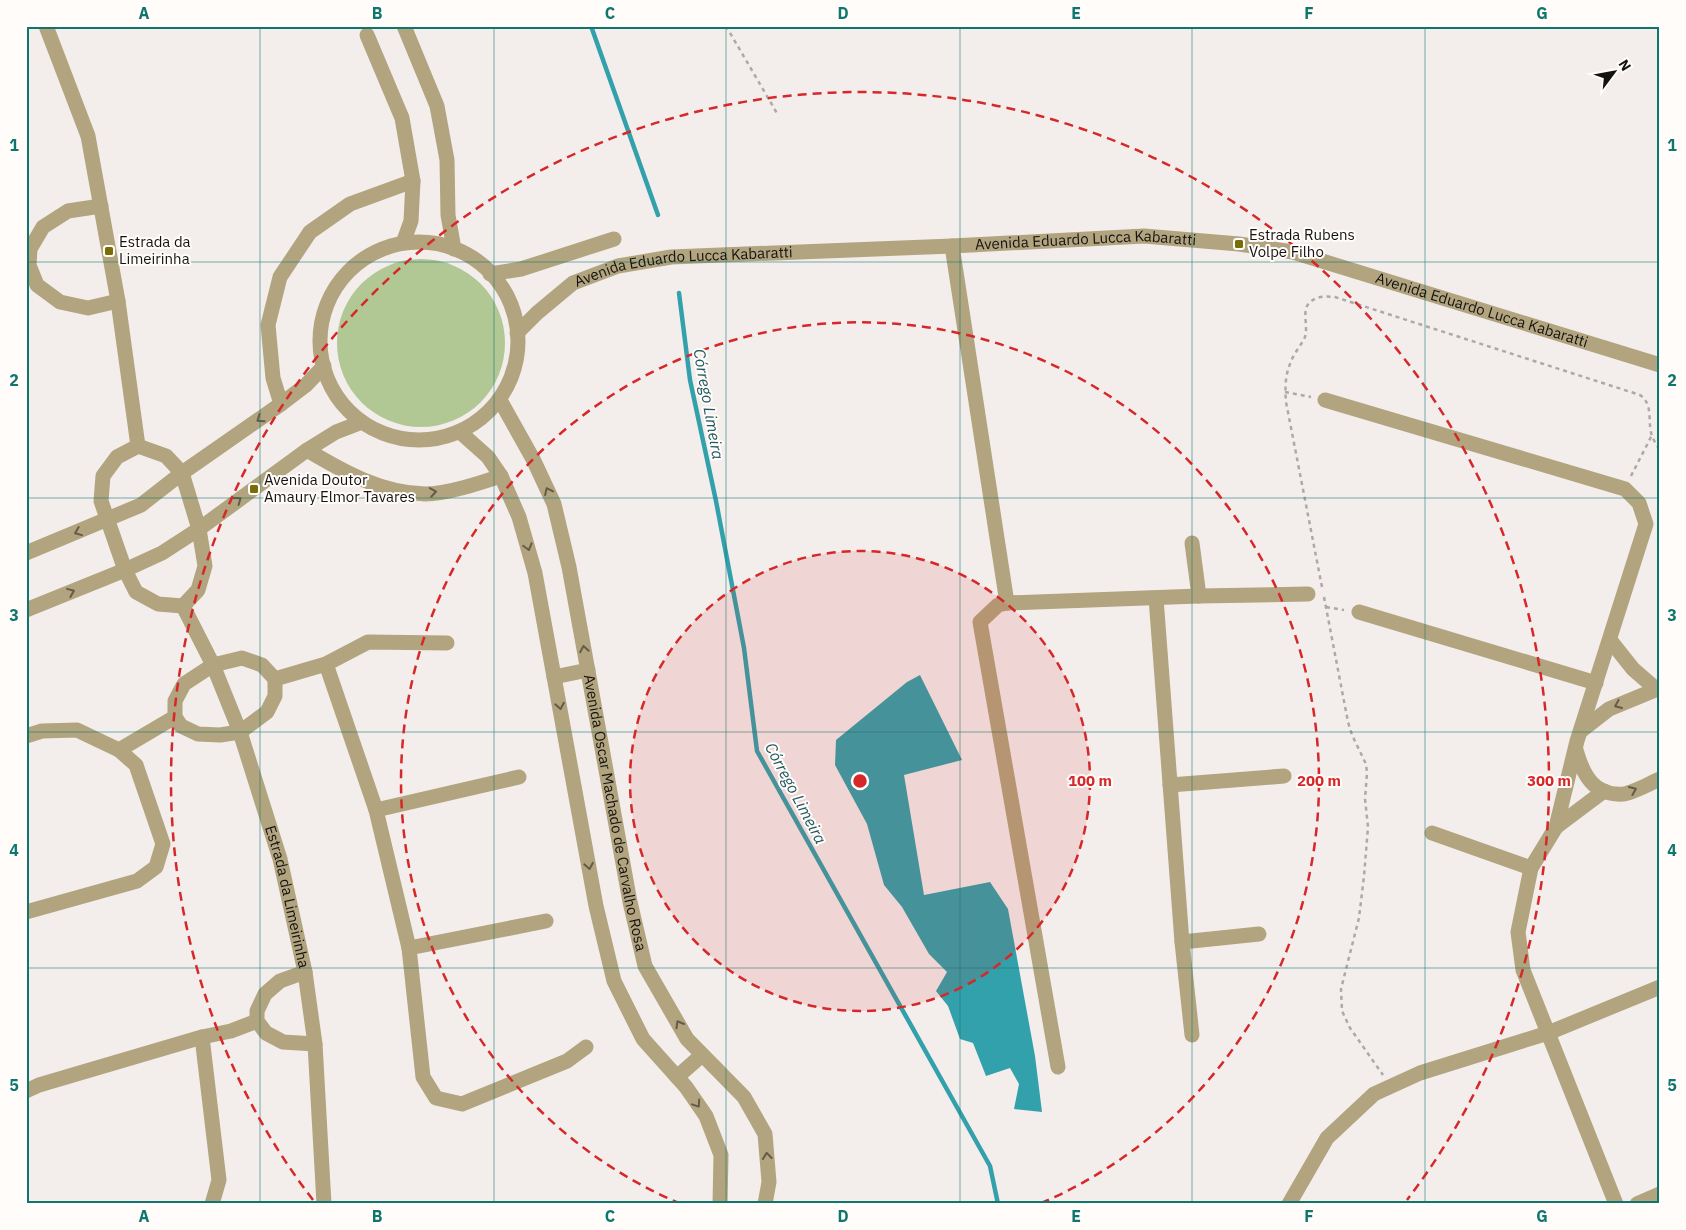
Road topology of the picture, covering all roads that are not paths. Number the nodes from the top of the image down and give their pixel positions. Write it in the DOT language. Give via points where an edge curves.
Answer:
graph roads {
  1 [pos="46,26"];
  2 [pos="404,26"];
  3 [pos="367,35"];
  4 [pos="413,180"];
  5 [pos="100,206"];
  6 [pos="614,239"];
  7 [pos="403,244"];
  8 [pos="952,246"];
  9 [pos="454,249"];
  10 [pos="28,265"];
  11 [pos="490,274"];
  12 [pos="118,302"];
  13 [pos="517,334"];
  14 [pos="1660,365"];
  15 [pos="324,366"];
  16 [pos="500,400"];
  17 [pos="1325,400"];
  18 [pos="282,404"];
  19 [pos="362,422"];
  20 [pos="460,432"];
  21 [pos="138,446"];
  22 [pos="307,450"];
  23 [pos="182,473"];
  24 [pos="501,476"];
  25 [pos="108,519"];
  26 [pos="199,529"];
  27 [pos="1192,543"];
  28 [pos="26,553"];
  29 [pos="125,570"];
  30 [pos="1315,591"];
  31 [pos="1199,596"];
  32 [pos="1156,598"];
  33 [pos="1007,603"];
  34 [pos="183,606"];
  35 [pos="26,610"];
  36 [pos="1359,612"];
  37 [pos="1610,640"];
  38 [pos="447,642"];
  39 [pos="326,664"];
  40 [pos="213,665"];
  41 [pos="588,670"];
  42 [pos="554,676"];
  43 [pos="275,679"];
  44 [pos="1596,683"];
  45 [pos="1658,688"];
  46 [pos="175,717"];
  47 [pos="1582,730"];
  48 [pos="240,732"];
  49 [pos="26,736"];
  50 [pos="1576,749"];
  51 [pos="119,750"];
  52 [pos="1284,776"];
  53 [pos="519,777"];
  54 [pos="1660,778"];
  55 [pos="1170,785"];
  56 [pos="1604,792"];
  57 [pos="376,810"];
  58 [pos="1556,827"];
  59 [pos="1432,833"];
  60 [pos="1531,868"];
  61 [pos="26,912"];
  62 [pos="546,920"];
  63 [pos="1259,934"];
  64 [pos="1182,942"];
  65 [pos="409,948"];
  66 [pos="305,972"];
  67 [pos="1660,987"];
  68 [pos="257,1021"];
  69 [pos="1548,1033"];
  70 [pos="1192,1035"];
  71 [pos="202,1038"];
  72 [pos="315,1044"];
  73 [pos="586,1047"];
  74 [pos="702,1055"];
  75 [pos="1058,1067"];
  76 [pos="677,1077"];
  77 [pos="26,1091"];
  78 [pos="1660,1194"];
  79 [pos="212,1204"];
  80 [pos="324,1204"];
  81 [pos="720,1204"];
  82 [pos="765,1204"];
  83 [pos="1289,1204"];
  84 [pos="1616,1204"];
  85 [pos="1636,1204"];
  1 -- 5 [label="street" via="88,136"];
  2 -- 9 [label="street" via="437,106 447,160 448,215"];
  3 -- 4 [label="street" via="402,118"];
  4 -- 7 [label="street" via="411,220"];
  4 -- 18 [label="street" via="350,204 310,232 280,277 268,324 273,378"];
  5 -- 10 [label="street" via="68,211 43,227 30,249"];
  5 -- 12 [label="street"];
  6 -- 11 [label="street" via="521,269"];
  7 -- 9 [label="street" via="429,243"];
  7 -- 15 [label="street" via="378,251 356,264 338,283 326,306 320,332"];
  8 -- 13 [label="street, Avenida Eduardo Lucca Kabaratti" via="671,258 618,266 574,283"];
  8 -- 14 [label="street, Avenida Eduardo Lucca Kabaratti" via="1144,236 1293,252"];
  8 -- 33 [label="street"];
  9 -- 11 [label="street" via="476,261"];
  10 -- 12 [label="street" via="37,285 60,302 88,308"];
  11 -- 13 [label="street" via="509,301"];
  12 -- 21 [label="street"];
  13 -- 16 [label="street" via="518,352 512,377"];
  15 -- 18 [label="street"];
  15 -- 19 [label="street" via="329,382 343,404"];
  16 -- 20 [label="street" via="482,418"];
  41 -- 16 [label="street, Avenida Oscar Machado de Carvalho Rosa, one-way" via="554,504 533,458"];
  17 -- 37 [label="street" via="1625,489 1639,503 1646,524"];
  18 -- 23 [label="street, one-way"];
  19 -- 20 [label="street" via="384,434 409,440 435,439"];
  19 -- 22 [label="street" via="336,432"];
  20 -- 24 [label="street" via="488,457"];
  21 -- 23 [label="street" via="166,456"];
  21 -- 25 [label="street" via="117,456 103,476 101,501"];
  22 -- 24 [label="street, one-way" via="340,470 381,488 426,494"];
  26 -- 22 [label="street, one-way"];
  23 -- 25 [label="street" via="141,505"];
  23 -- 26 [label="street"];
  24 -- 42 [label="street, one-way" via="519,517 535,573"];
  25 -- 28 [label="street, one-way"];
  25 -- 29 [label="street"];
  26 -- 29 [label="street" via="162,553"];
  26 -- 34 [label="street" via="204,566 198,590"];
  27 -- 31 [label="street"];
  29 -- 34 [label="street" via="136,592 158,604"];
  35 -- 29 [label="street, one-way"];
  30 -- 31 [label="street"];
  31 -- 32 [label="street"];
  32 -- 33 [label="street"];
  32 -- 55 [label="street"];
  33 -- 75 [label="street" via="998,605 980,622"];
  34 -- 40 [label="street, Estrada da Limeirinha"];
  36 -- 44 [label="street"];
  37 -- 44 [label="street"];
  37 -- 45 [label="street" via="1633,669"];
  38 -- 39 [label="street" via="368,642"];
  39 -- 43 [label="street"];
  39 -- 57 [label="street"];
  40 -- 43 [label="street" via="242,658 262,665"];
  40 -- 46 [label="street" via="184,684 175,701"];
  40 -- 48 [label="street, Estrada da Limeirinha"];
  41 -- 42 [label="street"];
  74 -- 41 [label="street, Avenida Oscar Machado de Carvalho Rosa, one-way" via="687,1039 645,966 630,902"];
  42 -- 76 [label="street, one-way" via="596,906 614,981 643,1039"];
  43 -- 48 [label="street" via="275,696 267,712"];
  44 -- 47 [label="street"];
  45 -- 47 [label="street, one-way" via="1609,709"];
  46 -- 48 [label="street" via="181,726 198,734"];
  46 -- 51 [label="street"];
  47 -- 50 [label="street"];
  48 -- 66 [label="street, Estrada da Limeirinha" via="280,859"];
  49 -- 51 [label="street" via="42,731 76,730"];
  50 -- 56 [label="street" via="1580,765 1590,782"];
  50 -- 58 [label="street"];
  51 -- 61 [label="street" via="136,765 163,844 156,867 138,881"];
  52 -- 55 [label="street"];
  53 -- 57 [label="street"];
  56 -- 54 [label="street, one-way" via="1624,794"];
  55 -- 64 [label="street"];
  56 -- 58 [label="street"];
  57 -- 65 [label="street"];
  58 -- 60 [label="street"];
  59 -- 60 [label="street"];
  60 -- 69 [label="street" via="1518,932 1523,970"];
  62 -- 65 [label="street"];
  63 -- 64 [label="street"];
  64 -- 70 [label="street"];
  65 -- 73 [label="street" via="423,1077 436,1098 462,1104 567,1061"];
  66 -- 68 [label="street" via="280,981 265,994 257,1011"];
  66 -- 72 [label="street, Estrada da Limeirinha"];
  67 -- 69 [label="street"];
  68 -- 71 [label="street"];
  68 -- 72 [label="street" via="266,1033 283,1042"];
  69 -- 83 [label="street" via="1420,1073 1374,1094 1327,1138"];
  69 -- 84 [label="street"];
  71 -- 77 [label="street"];
  71 -- 79 [label="street" via="219,1180"];
  72 -- 80 [label="street, Estrada da Limeirinha"];
  74 -- 76 [label="street"];
  82 -- 74 [label="street, Avenida Oscar Machado de Carvalho Rosa, one-way" via="769,1182 765,1134 744,1097"];
  76 -- 81 [label="street, one-way" via="706,1116 721,1155"];
  78 -- 85 [label="street"];
}
